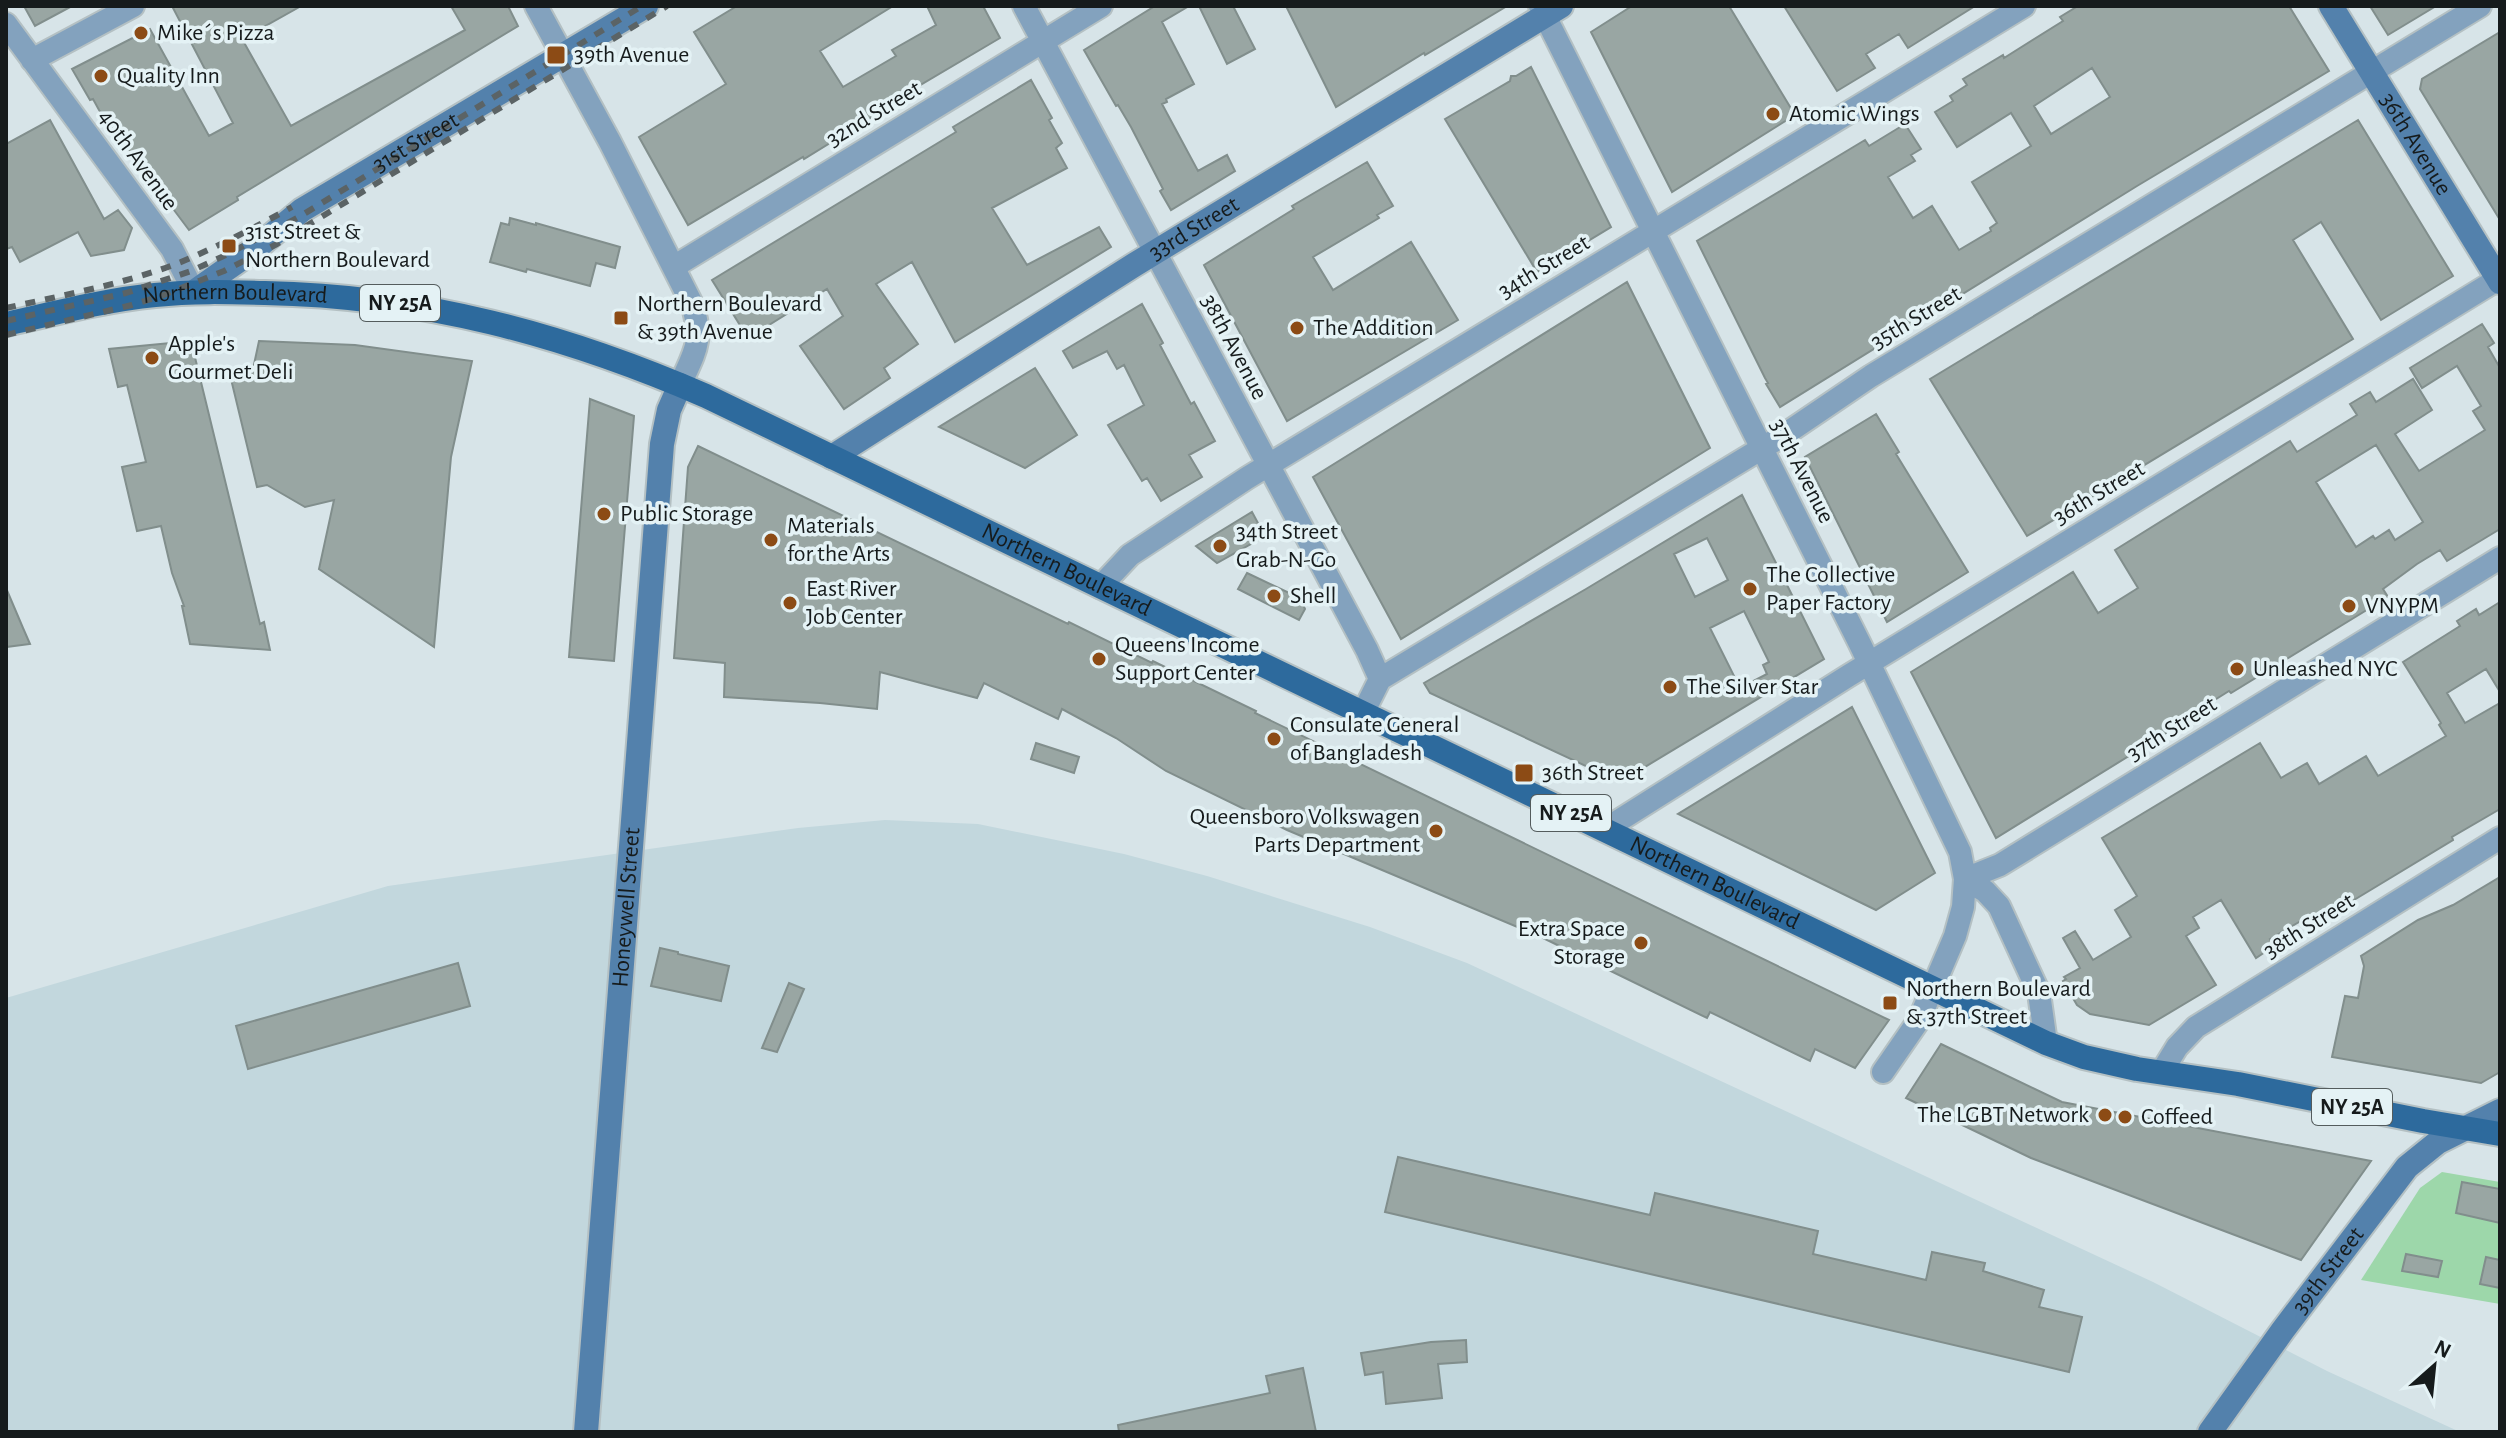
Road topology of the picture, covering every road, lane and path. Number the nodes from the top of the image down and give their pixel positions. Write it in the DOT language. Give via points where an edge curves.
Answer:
graph roads {
  1 [pos="133,6"];
  2 [pos="536,6"];
  3 [pos="646,6"];
  4 [pos="1024,6"];
  5 [pos="1101,6"];
  6 [pos="2024,6"];
  7 [pos="2331,6"];
  8 [pos="2480,6"];
  9 [pos="1549,9"];
  10 [pos="6,24"];
  11 [pos="1042,42"];
  12 [pos="563,56"];
  13 [pos="32,60"];
  14 [pos="2372,72"];
  15 [pos="1653,231"];
  16 [pos="1155,253"];
  17 [pos="675,266"];
  18 [pos="2499,279"];
  19 [pos="194,292"];
  20 [pos="6,324"];
  21 [pos="680,385"];
  22 [pos="1761,448"];
  23 [pos="832,457"];
  24 [pos="1268,465"];
  25 [pos="2500,558"];
  26 [pos="1100,587"];
  27 [pos="1869,664"];
  28 [pos="1380,679"];
  29 [pos="1363,713"];
  30 [pos="1604,830"];
  31 [pos="2500,838"];
  32 [pos="1965,879"];
  33 [pos="1932,988"];
  34 [pos="2046,1043"];
  35 [pos="1883,1072"];
  36 [pos="2161,1073"];
  37 [pos="2500,1111"];
  38 [pos="2466,1128"];
  39 [pos="2500,1134"];
  40 [pos="586,1432"];
  41 [pos="2210,1432"];
  1 -- 13 [label="street"];
  2 -- 12 [label="street"];
  3 -- 12 [label="main road, 31st Street"];
  4 -- 11 [label="street, 38th Avenue"];
  5 -- 11 [label="street, 32nd Street"];
  6 -- 15 [label="street, 34th Street"];
  7 -- 14 [label="main road, 36th Avenue"];
  8 -- 14 [label="street, 35th Street"];
  9 -- 15 [label="street, 37th Avenue"];
  9 -- 16 [label="main road, 33rd Street"];
  10 -- 13 [label="street, 40th Avenue"];
  11 -- 16 [label="street, 38th Avenue"];
  11 -- 17 [label="street, 32nd Street"];
  12 -- 17 [label="street"];
  12 -- 19 [label="main road, 31st Street" via="302,210"];
  13 -- 19 [label="street, 40th Avenue" via="172,249"];
  14 -- 18 [label="main road, 36th Avenue"];
  14 -- 22 [label="street, 35th Street"];
  15 -- 22 [label="street, 37th Avenue"];
  15 -- 24 [label="street, 34th Street"];
  16 -- 23 [label="main road, 33rd Street"];
  16 -- 24 [label="street, 38th Avenue"];
  17 -- 21 [label="street" via="699,327 697,347"];
  18 -- 27 [label="street, 36th Street"];
  19 -- 20 [label="main road, Northern Boulevard / NY 25A" via="113,301"];
  19 -- 21 [label="main road, Northern Boulevard / NY 25A" via="324,295 437,309 579,346"];
  21 -- 23 [label="main road, Northern Boulevard / NY 25A"];
  21 -- 40 [label="main road, Honeywell Street" via="663,435"];
  22 -- 27 [label="street, 37th Avenue"];
  22 -- 28 [label="street, 35th Street"];
  23 -- 26 [label="main road, Northern Boulevard / NY 25A"];
  24 -- 26 [label="street, 34th Street" via="1130,555"];
  24 -- 28 [label="street, 38th Avenue"];
  25 -- 32 [label="street, 37th Street" via="2000,865"];
  26 -- 29 [label="main road, Northern Boulevard / NY 25A"];
  27 -- 30 [label="street, 36th Street"];
  27 -- 32 [label="street, 37th Avenue" via="1955,839"];
  28 -- 29 [label="street"];
  29 -- 30 [label="main road, Northern Boulevard / NY 25A"];
  30 -- 33 [label="main road, Northern Boulevard / NY 25A"];
  31 -- 36 [label="street, 38th Street" via="2196,1027"];
  32 -- 33 [label="street" via="1958,925"];
  32 -- 34 [label="street" via="1999,906 2039,993"];
  33 -- 34 [label="main road, Northern Boulevard / NY 25A"];
  33 -- 35 [label="street" via="1919,1020"];
  34 -- 36 [label="main road, Northern Boulevard / NY 25A" via="2093,1060"];
  36 -- 38 [label="main road, Northern Boulevard / NY 25A"];
  37 -- 38 [label="main road, 39th Street"];
  38 -- 39 [label="main road, Northern Boulevard / NY 25A"];
  38 -- 41 [label="main road, 39th Street" via="2407,1167"];
}
